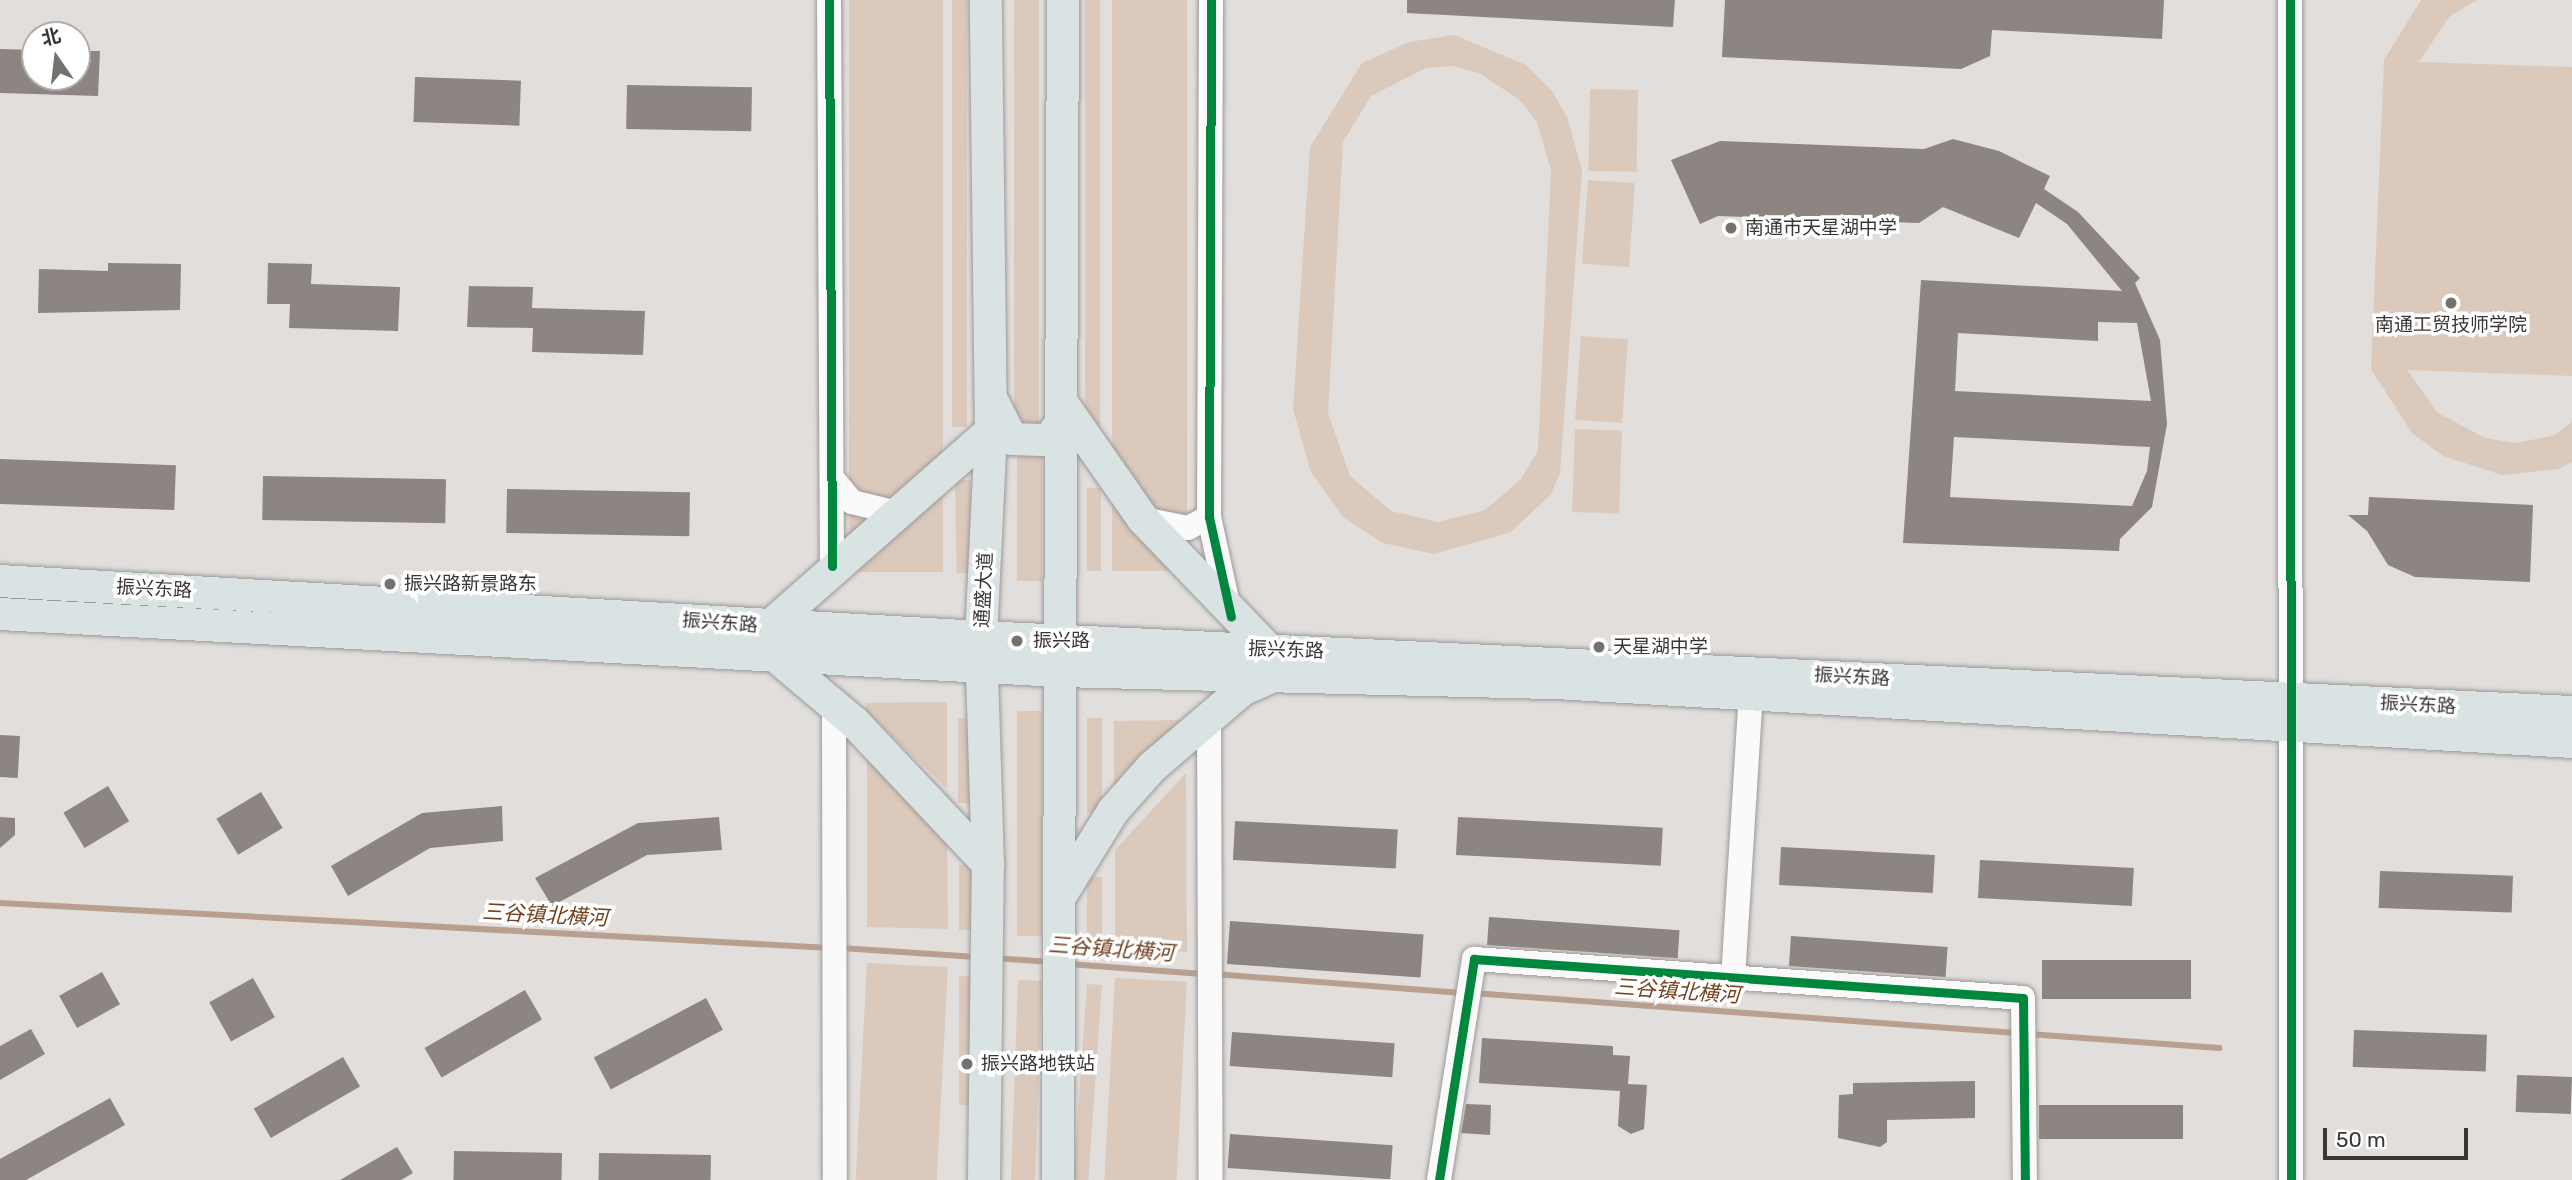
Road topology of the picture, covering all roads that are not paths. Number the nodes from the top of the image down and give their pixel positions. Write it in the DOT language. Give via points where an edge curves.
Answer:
graph roads {
  1 [pos="829,0"];
  2 [pos="986,0"];
  3 [pos="1063,0"];
  4 [pos="1211,0"];
  5 [pos="2290,0"];
  6 [pos="991,393"];
  7 [pos="1061,413"];
  8 [pos="991,431"];
  9 [pos="832,478"];
  10 [pos="893,512"];
  11 [pos="1209,517"];
  12 [pos="1143,519"];
  13 [pos="832,566"];
  14 [pos="0,581"];
  15 [pos="0,614"];
  16 [pos="1231,617"];
  17 [pos="771,640"];
  18 [pos="1057,640"];
  19 [pos="981,651"];
  20 [pos="1273,661"];
  21 [pos="1059,671"];
  22 [pos="1751,683"];
  23 [pos="834,705"];
  24 [pos="2286,710"];
  25 [pos="2572,712"];
  26 [pos="1209,717"];
  27 [pos="2572,741"];
  28 [pos="988,864"];
  29 [pos="1058,900"];
  30 [pos="1733,978"];
  31 [pos="835,1180"];
  32 [pos="984,1180"];
  33 [pos="1058,1180"];
  34 [pos="1211,1180"];
  35 [pos="1439,1180"];
  36 [pos="2025,1180"];
  37 [pos="2291,1180"];
  1 -- 9 [label="street"];
  2 -- 6 [label="main road, 通盛大道"];
  3 -- 7 [label="main road"];
  4 -- 11 [label="street"];
  5 -- 24 [label="street"];
  6 -- 7 [label="main road" via="1012,439 1049,440"];
  6 -- 8 [label="main road, 通盛大道"];
  7 -- 12 [label="main road"];
  7 -- 18 [label="main road"];
  8 -- 10 [label="main road"];
  8 -- 19 [label="main road, 通盛大道"];
  9 -- 10 [label="street" via="852,502"];
  9 -- 13 [label="street"];
  10 -- 13 [label="main road"];
  11 -- 12 [label="street" via="1188,528"];
  11 -- 16 [label="street"];
  12 -- 16 [label="main road"];
  13 -- 17 [label="main road"];
  14 -- 17 [label="main road, 振兴东路"];
  15 -- 17 [label="main road, 振兴东路"];
  16 -- 20 [label="main road"];
  17 -- 19 [label="main road, 振兴东路"];
  17 -- 23 [label="main road"];
  18 -- 19 [label="main road, 振兴东路"];
  18 -- 20 [label="main road, 振兴东路"];
  18 -- 21 [label="main road"];
  19 -- 21 [label="main road, 振兴东路"];
  19 -- 28 [label="main road, 通盛大道"];
  20 -- 21 [label="main road, 振兴东路"];
  20 -- 22 [label="main road, 振兴东路"];
  20 -- 26 [label="main road"];
  21 -- 29 [label="main road"];
  22 -- 24 [label="main road, 振兴东路"];
  22 -- 30 [label="street"];
  23 -- 28 [label="main road" via="937,804"];
  23 -- 31 [label="street"];
  24 -- 25 [label="main road, 振兴东路"];
  24 -- 27 [label="main road, 振兴东路"];
  24 -- 37 [label="street"];
  26 -- 29 [label="main road" via="1113,811"];
  26 -- 34 [label="street"];
  28 -- 32 [label="main road, 通盛大道"];
  29 -- 33 [label="main road"];
  30 -- 35 [label="street" via="1474,959"];
  30 -- 36 [label="street" via="2023,998"];
}
